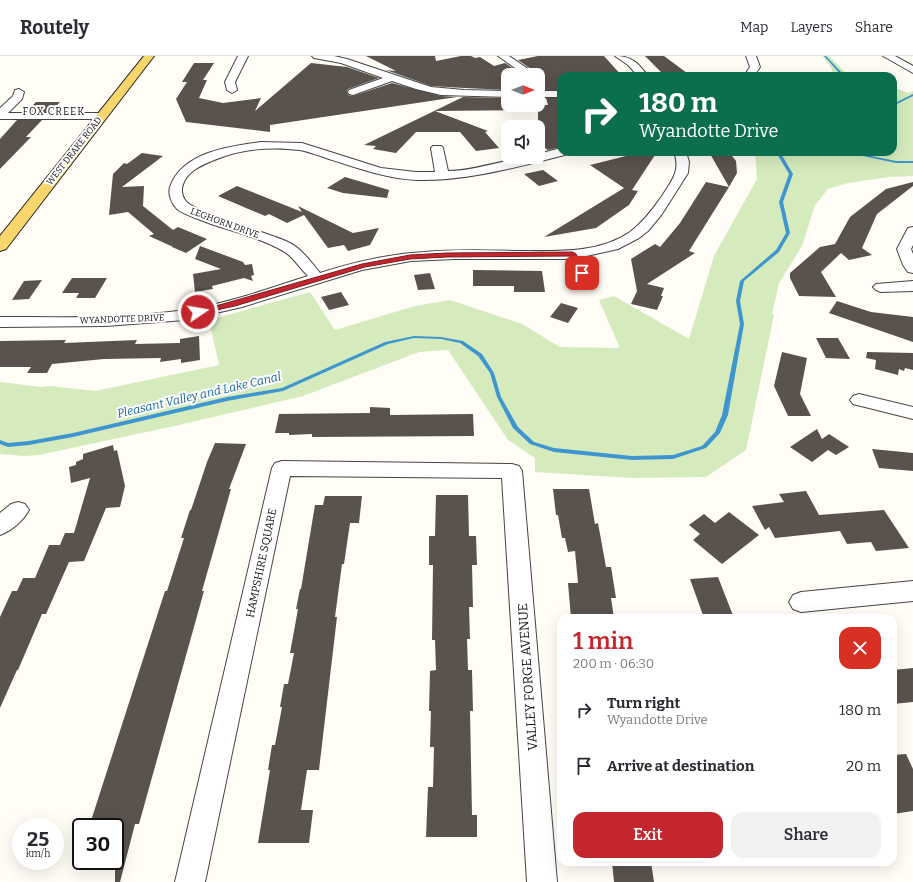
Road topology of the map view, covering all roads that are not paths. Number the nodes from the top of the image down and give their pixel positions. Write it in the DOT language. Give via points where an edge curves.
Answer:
graph roads {
  1 [pos="149,56"];
  2 [pos="242,56"];
  3 [pos="318,56"];
  4 [pos="503,56"];
  5 [pos="620,56"];
  6 [pos="751,56"];
  7 [pos="888,56"];
  8 [pos="333,57"];
  9 [pos="521,68"];
  10 [pos="913,70"];
  11 [pos="639,72"];
  12 [pos="752,72"];
  13 [pos="392,78"];
  14 [pos="232,90"];
  15 [pos="19,92"];
  16 [pos="353,92"];
  17 [pos="501,94"];
  18 [pos="545,94"];
  19 [pos="557,94"];
  20 [pos="0,115"];
  21 [pos="102,116"];
  22 [pos="202,146"];
  23 [pos="437,148"];
  24 [pos="557,153"];
  25 [pos="216,154"];
  26 [pos="682,156"];
  27 [pos="442,175"];
  28 [pos="913,231"];
  29 [pos="0,246"];
  30 [pos="573,254"];
  31 [pos="913,269"];
  32 [pos="318,279"];
  33 [pos="588,284"];
  34 [pos="913,286"];
  35 [pos="881,287"];
  36 [pos="0,322"];
  37 [pos="859,400"];
  38 [pos="913,413"];
  39 [pos="512,471"];
  40 [pos="18,510"];
  41 [pos="0,526"];
  42 [pos="913,591"];
  43 [pos="801,602"];
  44 [pos="190,882"];
  45 [pos="542,882"];
  1 -- 21 [label="main road, WEST DRAKE ROAD"];
  2 -- 14 [label="street" via="230,82"];
  3 -- 8 [label="street"];
  4 -- 9 [label="street"];
  5 -- 11 [label="street"];
  6 -- 12 [label="street" via="755,68"];
  7 -- 10 [label="street"];
  8 -- 13 [label="street"];
  13 -- 16 [label="street"];
  13 -- 17 [label="street" via="419,87 447,92"];
  15 -- 20 [label="street" via="18,97"];
  18 -- 19 [label="street"];
  20 -- 21 [label="street"];
  21 -- 29 [label="main road, WEST DRAKE ROAD"];
  22 -- 25 [label="street"];
  23 -- 27 [label="street"];
  24 -- 27 [label="street, LEGHORN DRIVE" via="476,172"];
  25 -- 27 [label="street, LEGHORN DRIVE" via="246,147 283,145 302,147 390,174"];
  25 -- 32 [label="street, LEGHORN DRIVE" via="194,164 180,179 175,191 182,206 283,246 295,253"];
  26 -- 30 [label="street, WYANDOTTE DRIVE" via="684,167 682,173 645,227 637,234 611,246"];
  28 -- 31 [label="street" via="904,249"];
  30 -- 32 [label="street, WYANDOTTE DRIVE" via="410,257 364,265"];
  30 -- 33 [label="street"];
  32 -- 36 [label="street, WYANDOTTE DRIVE" via="232,304 174,317"];
  34 -- 35 [label="street"];
  37 -- 38 [label="street"];
  39 -- 44 [label="street, HAMPSHIRE SQUARE" via="282,468"];
  39 -- 45 [label="street, VALLEY FORGE AVENUE"];
  40 -- 41 [label="street"];
  42 -- 43 [label="street"];
}
